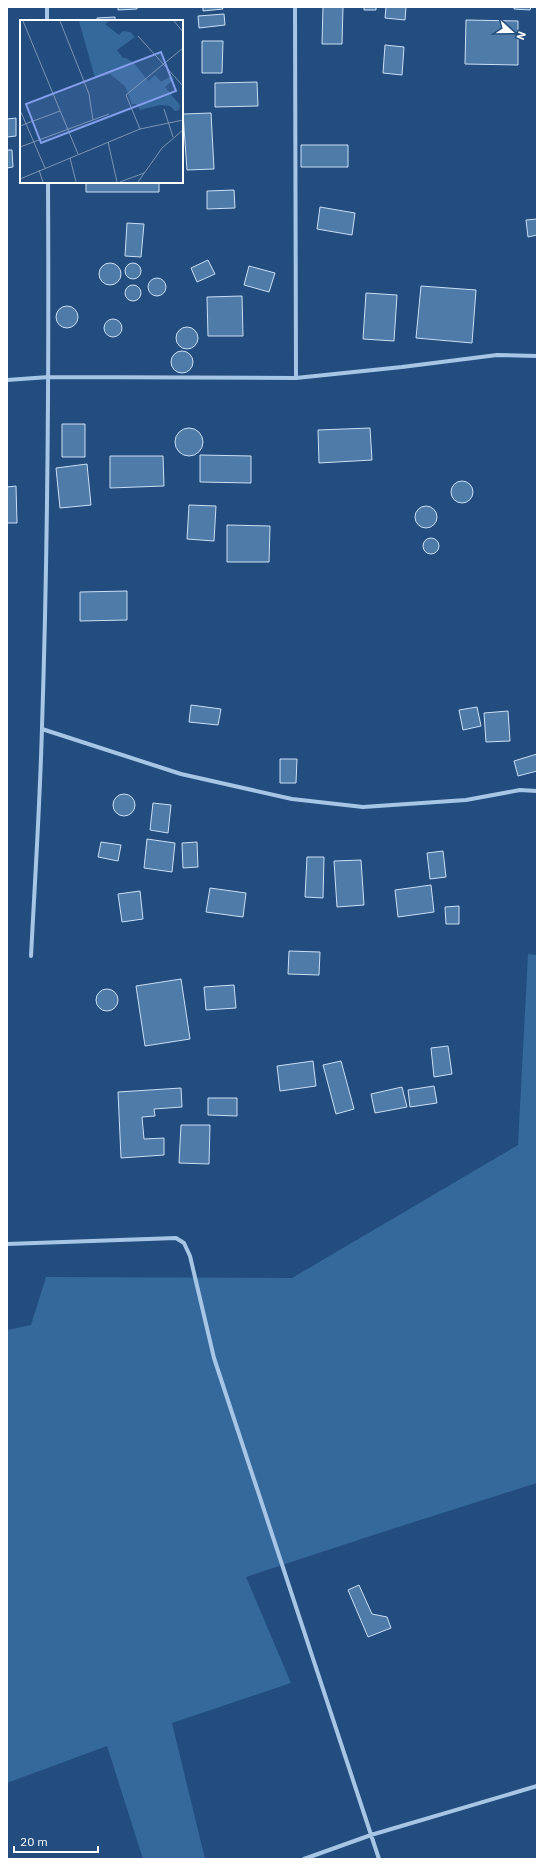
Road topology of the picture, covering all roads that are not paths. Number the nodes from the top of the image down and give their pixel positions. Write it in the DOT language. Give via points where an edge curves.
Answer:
graph roads {
  1 [pos="47,7"];
  2 [pos="295,7"];
  3 [pos="47,20"];
  4 [pos="48,183"];
  5 [pos="537,356"];
  6 [pos="49,377"];
  7 [pos="296,378"];
  8 [pos="7,380"];
  9 [pos="42,728"];
  10 [pos="537,791"];
  11 [pos="31,956"];
  12 [pos="7,1244"];
  13 [pos="537,1786"];
  14 [pos="371,1835"];
  15 [pos="304,1859"];
  16 [pos="379,1859"];
  1 -- 3 [label="street"];
  2 -- 7 [label="street"];
  4 -- 6 [label="street"];
  5 -- 7 [label="street" via="497,355"];
  6 -- 7 [label="street"];
  6 -- 8 [label="street"];
  6 -- 9 [label="street"];
  9 -- 10 [label="street" via="182,774 292,800 363,807 466,800 520,790"];
  9 -- 11 [label="street"];
  12 -- 14 [label="street" via="176,1238 184,1243 190,1256 214,1358"];
  13 -- 14 [label="street"];
  14 -- 15 [label="street"];
  14 -- 16 [label="street"];
}
